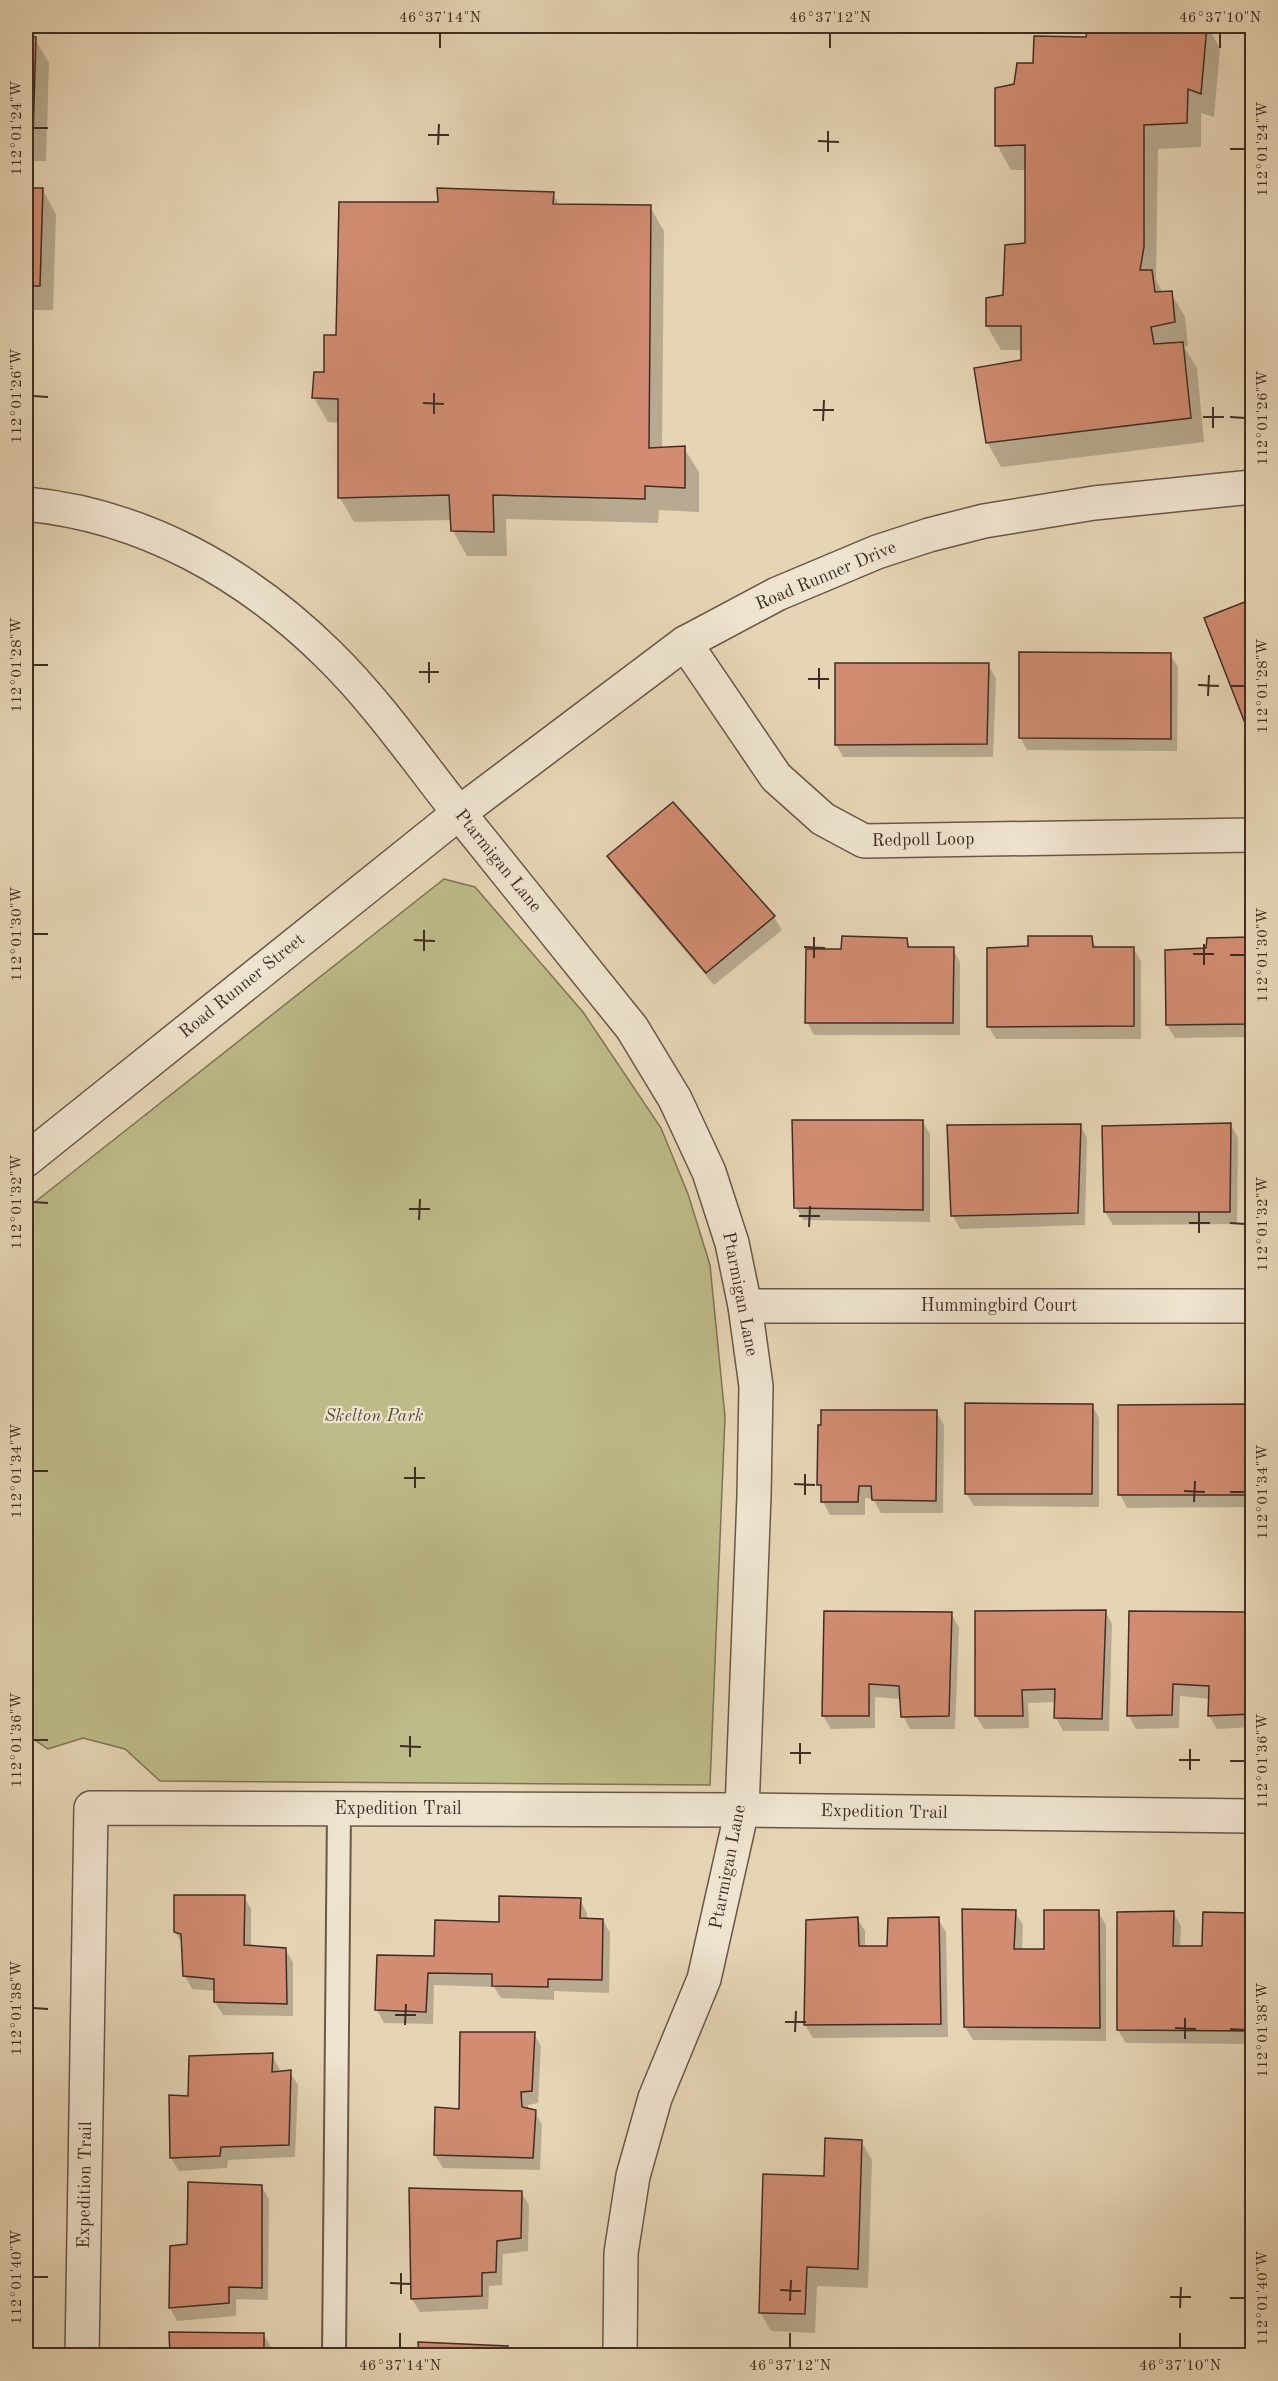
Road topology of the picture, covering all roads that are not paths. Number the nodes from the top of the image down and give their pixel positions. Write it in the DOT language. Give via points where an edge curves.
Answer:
graph roads {
  1 [pos="1252,487"];
  2 [pos="26,504"];
  3 [pos="685,643"];
  4 [pos="459,813"];
  5 [pos="1252,835"];
  6 [pos="26,1160"];
  7 [pos="745,1306"];
  8 [pos="1252,1306"];
  9 [pos="339,1809"];
  10 [pos="741,1810"];
  11 [pos="1252,1816"];
  12 [pos="82,2355"];
  13 [pos="333,2355"];
  14 [pos="620,2355"];
  1 -- 3 [label="street, Road Runner Drive" via="1094,503 984,521 929,535 777,594"];
  2 -- 4 [label="street, Ptarmigan Lane" via="96,516 142,530 186,550 263,597 329,654"];
  3 -- 4 [label="street, Road Runner Drive"];
  3 -- 5 [label="street, Redpoll Loop" via="776,777 823,819 864,841"];
  4 -- 6 [label="street, Road Runner Street"];
  4 -- 7 [label="street, Ptarmigan Lane" via="632,1028 675,1099 712,1182 732,1243"];
  7 -- 8 [label="street, Hummingbird Court"];
  7 -- 10 [label="street, Ptarmigan Lane" via="756,1386"];
  9 -- 10 [label="street, Expedition Trail"];
  9 -- 12 [label="street, Expedition Trail" via="91,1808"];
  9 -- 13 [label="lane"];
  10 -- 11 [label="street, Expedition Trail"];
  10 -- 14 [label="street, Ptarmigan Lane" via="704,1979 655,2098 633,2175 621,2253"];
}
